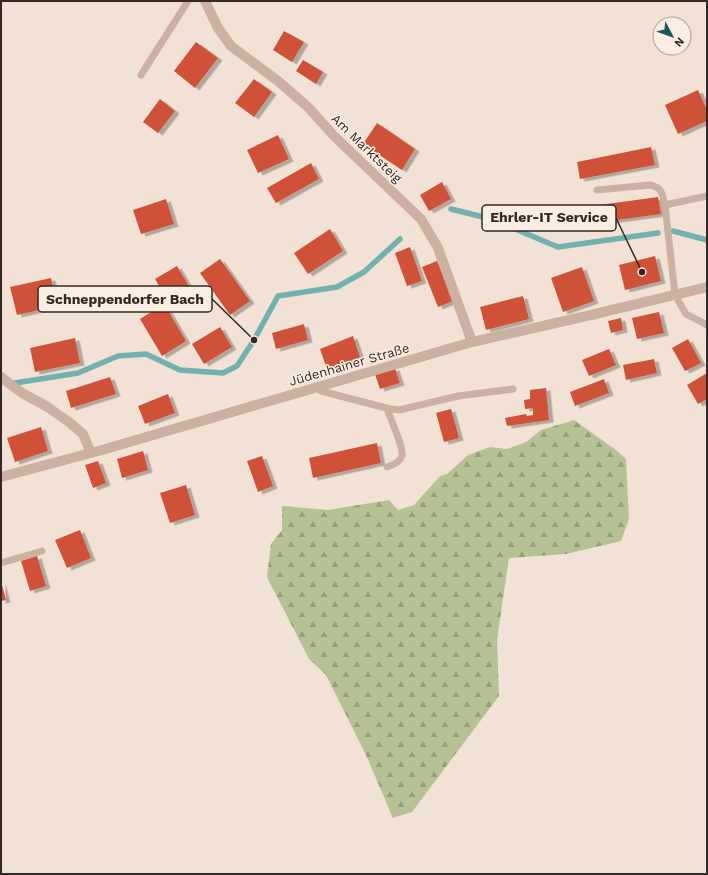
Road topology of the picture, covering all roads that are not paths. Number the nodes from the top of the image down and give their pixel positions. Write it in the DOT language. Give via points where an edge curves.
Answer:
graph roads {
  1 [pos="188,1"];
  2 [pos="205,1"];
  3 [pos="140,75"];
  4 [pos="597,190"];
  5 [pos="707,196"];
  6 [pos="665,205"];
  7 [pos="707,287"];
  8 [pos="675,295"];
  9 [pos="707,325"];
  10 [pos="472,342"];
  11 [pos="1,377"];
  12 [pos="316,388"];
  13 [pos="513,389"];
  14 [pos="387,408"];
  15 [pos="91,453"];
  16 [pos="387,467"];
  17 [pos="1,477"];
  18 [pos="42,551"];
  19 [pos="1,563"];
  1 -- 3 [label="lane"];
  2 -- 10 [label="street, Am Marktsteig" via="218,28 231,46 309,108 334,136 421,219 438,248"];
  4 -- 6 [label="lane" via="650,185 662,192"];
  5 -- 6 [label="lane"];
  6 -- 8 [label="lane"];
  7 -- 8 [label="street, Jüdenhainer Straße"];
  8 -- 9 [label="lane" via="686,314"];
  8 -- 10 [label="street, Jüdenhainer Straße"];
  10 -- 12 [label="street, Jüdenhainer Straße"];
  11 -- 15 [label="street" via="69,422 83,434"];
  12 -- 14 [label="lane"];
  12 -- 15 [label="street, Jüdenhainer Straße"];
  13 -- 14 [label="lane" via="458,396 399,410"];
  14 -- 16 [label="lane" via="402,448 402,456 396,463"];
  15 -- 17 [label="street, Jüdenhainer Straße"];
  18 -- 19 [label="lane"];
}
